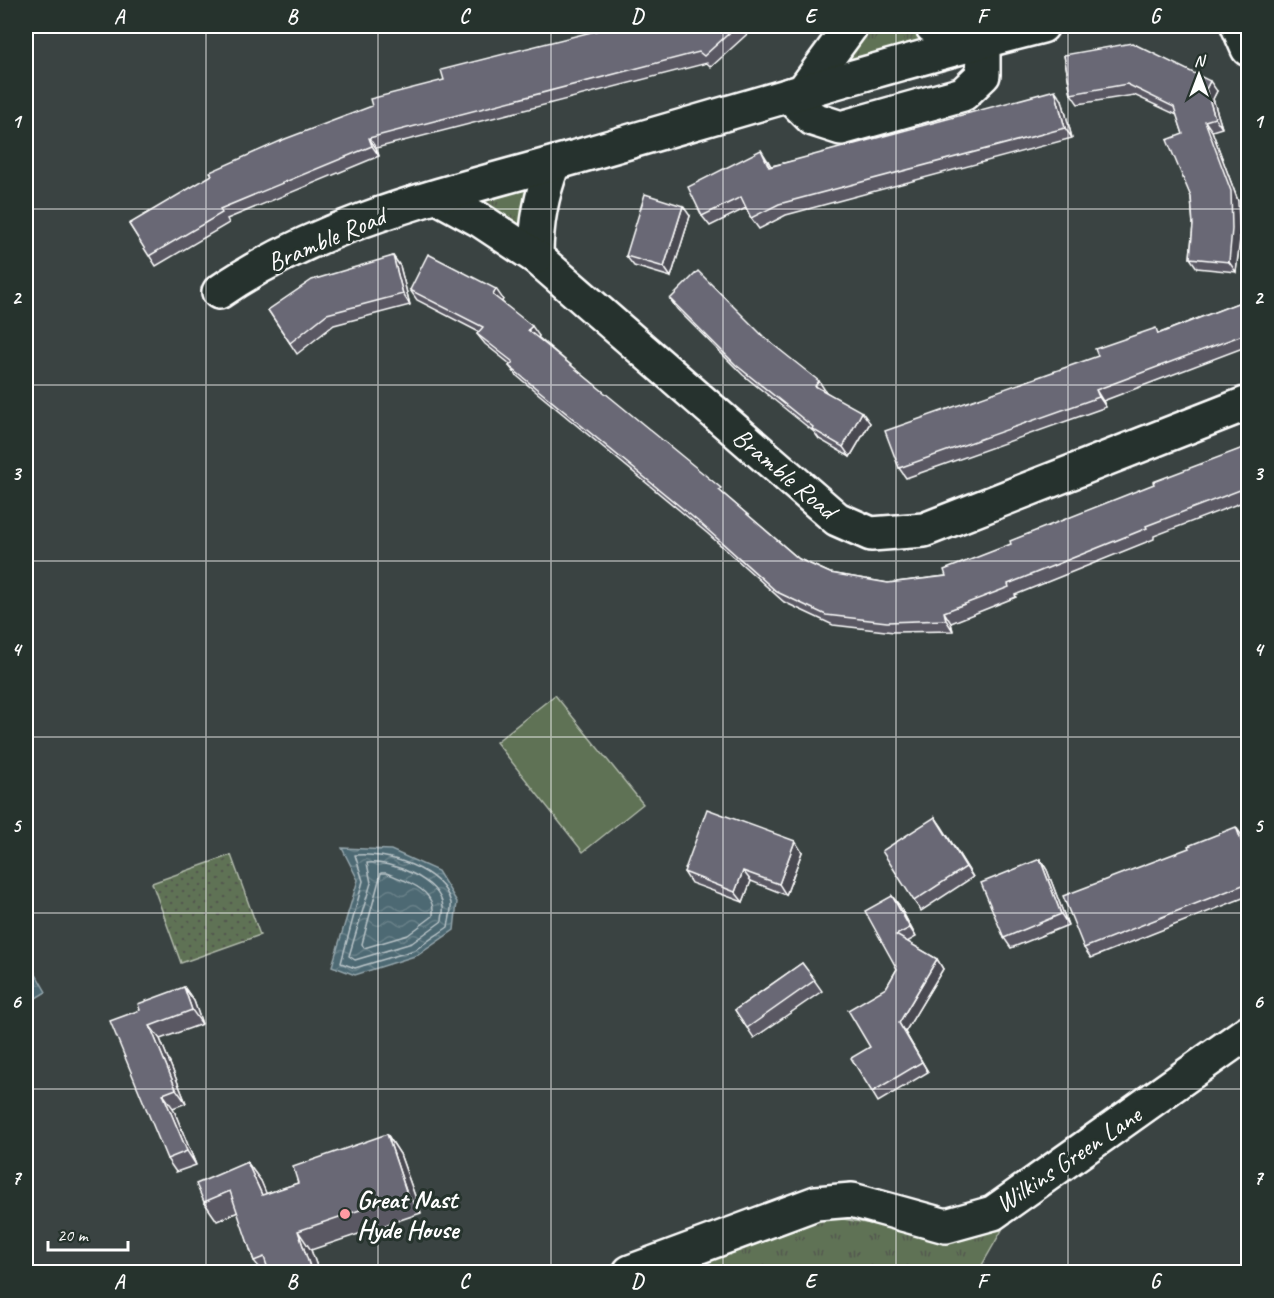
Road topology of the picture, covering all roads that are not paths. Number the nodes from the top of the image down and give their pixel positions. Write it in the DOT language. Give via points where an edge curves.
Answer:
graph roads {
  1 [pos="851,26"];
  2 [pos="932,26"];
  3 [pos="1042,26"];
  4 [pos="1238,26"];
  5 [pos="975,43"];
  6 [pos="1248,49"];
  7 [pos="797,93"];
  8 [pos="553,164"];
  9 [pos="438,197"];
  10 [pos="537,257"];
  11 [pos="219,292"];
  12 [pos="1248,403"];
  13 [pos="1248,1032"];
  14 [pos="630,1272"];
  1 -- 7 [label="street"];
  2 -- 5 [label="street"];
  3 -- 5 [label="street, Bramble Road"];
  4 -- 6 [label="street"];
  5 -- 7 [label="street, Bramble Road"];
  5 -- 7 [label="street" via="983,75 963,94 841,128 813,118"];
  7 -- 8 [label="street, Bramble Road"];
  8 -- 9 [label="street, Bramble Road"];
  8 -- 10 [label="street" via="536,226"];
  9 -- 10 [label="street, Bramble Road"];
  9 -- 11 [label="street, Bramble Road" via="353,223 250,271"];
  10 -- 12 [label="street, Bramble Road" via="837,519 871,534 924,530"];
  13 -- 14 [label="street, Wilkins Green Lane" via="993,1213 946,1226 852,1200 816,1203"];
}
